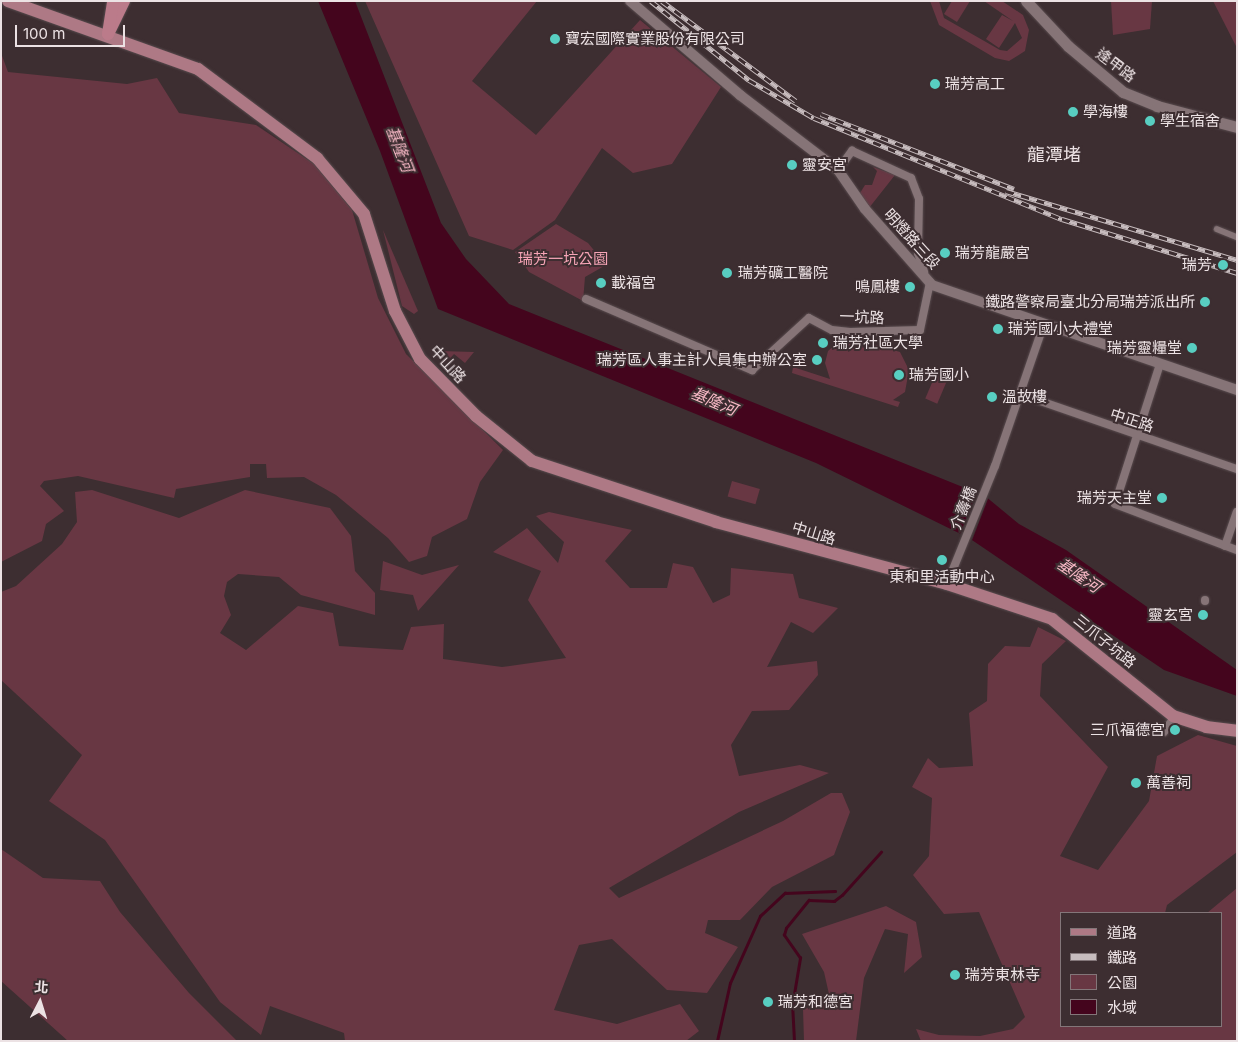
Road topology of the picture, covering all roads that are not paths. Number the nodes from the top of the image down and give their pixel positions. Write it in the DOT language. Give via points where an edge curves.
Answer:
graph roads {
  1 [pos="8,1"];
  2 [pos="114,1"];
  3 [pos="124,1"];
  4 [pos="630,1"];
  5 [pos="1026,1"];
  6 [pos="108,34"];
  7 [pos="1237,127"];
  8 [pos="838,170"];
  9 [pos="1218,229"];
  10 [pos="1237,237"];
  11 [pos="932,285"];
  12 [pos="586,298"];
  13 [pos="1044,324"];
  14 [pos="1160,364"];
  15 [pos="1237,390"];
  16 [pos="1020,394"];
  17 [pos="1136,436"];
  18 [pos="1237,469"];
  19 [pos="1237,512"];
  20 [pos="1225,546"];
  21 [pos="1237,550"];
  22 [pos="947,584"];
  23 [pos="1176,716"];
  24 [pos="1237,731"];
  25 [pos="1164,732"];
  1 -- 6 [label="main road, 中山路"];
  2 -- 6 [label="highway"];
  3 -- 6 [label="highway"];
  4 -- 8 [label="street, 明燈路三段" via="740,95"];
  5 -- 7 [label="main road, 逢甲路" via="1068,46 1123,92"];
  6 -- 22 [label="main road, 中山路" via="212,78 334,173 368,221 395,311 420,359 476,416 532,461 716,522"];
  8 -- 11 [label="street, 明燈路三段" via="865,209"];
  8 -- 11 [label="street" via="852,151 911,178 920,199 919,260"];
  9 -- 10 [label="street"];
  11 -- 12 [label="street, 一坑路" via="920,330 850,332 832,330 809,318 752,370"];
  11 -- 13 [label="street, 明燈路三段"];
  13 -- 14 [label="street, 明燈路三段"];
  13 -- 16 [label="street"];
  14 -- 15 [label="street, 明燈路三段"];
  14 -- 17 [label="street"];
  16 -- 17 [label="street, 中正路"];
  16 -- 22 [label="street, 介壽橋"];
  17 -- 18 [label="street, 中正路"];
  17 -- 20 [label="street" via="1115,504"];
  19 -- 20 [label="street"];
  20 -- 21 [label="street"];
  22 -- 23 [label="main road, 三爪子坑路" via="1052,619"];
  23 -- 24 [label="main road, 三爪子坑路" via="1206,728"];
  23 -- 25 [label="street"];
}
